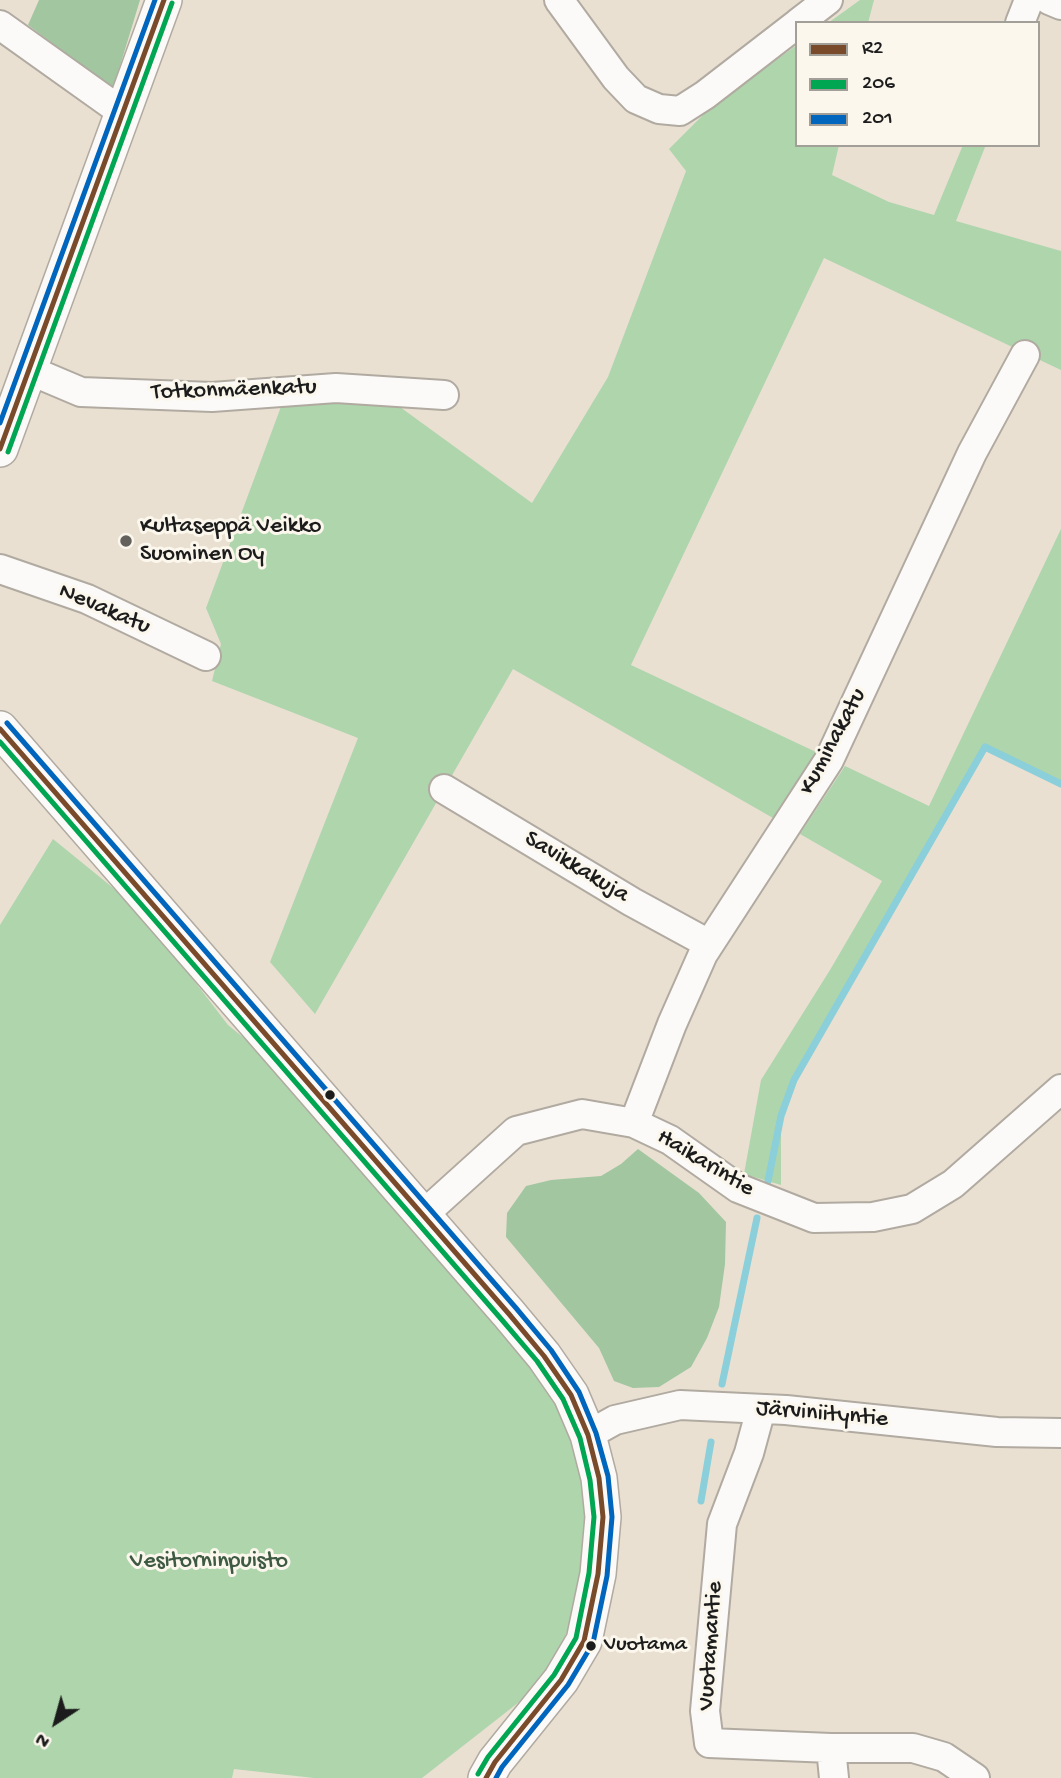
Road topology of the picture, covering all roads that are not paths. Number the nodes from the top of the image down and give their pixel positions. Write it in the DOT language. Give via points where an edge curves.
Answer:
graph roads {
  1 [pos="164,0"];
  2 [pos="559,0"];
  3 [pos="828,0"];
  4 [pos="1028,0"];
  5 [pos="1049,0"];
  6 [pos="1061,5"];
  7 [pos="801,21"];
  8 [pos="1021,21"];
  9 [pos="0,24"];
  10 [pos="795,25"];
  11 [pos="122,112"];
  12 [pos="1025,355"];
  13 [pos="29,370"];
  14 [pos="444,395"];
  15 [pos="0,449"];
  16 [pos="0,569"];
  17 [pos="206,656"];
  18 [pos="0,729"];
  19 [pos="443,789"];
  20 [pos="709,944"];
  21 [pos="1061,1089"];
  22 [pos="634,1123"];
  23 [pos="424,1215"];
  24 [pos="761,1409"];
  25 [pos="1061,1433"];
  26 [pos="588,1435"];
  27 [pos="831,1748"];
  28 [pos="485,1778"];
  29 [pos="834,1778"];
  30 [pos="975,1778"];
  1 -- 11 [label="street"];
  2 -- 10 [label="street" via="616,78 636,99 659,109 680,111"];
  3 -- 7 [label="street"];
  4 -- 8 [label="street"];
  5 -- 6 [label="street"];
  9 -- 11 [label="street"];
  11 -- 13 [label="street"];
  12 -- 20 [label="street, Kuminakatu" via="972,453 829,760"];
  13 -- 14 [label="street, Totkonmäenkatu" via="81,392 212,397 337,388"];
  13 -- 15 [label="street"];
  16 -- 17 [label="street, Nevakatu" via="87,599"];
  18 -- 23 [label="street"];
  19 -- 20 [label="street, Savikkakuja"];
  20 -- 22 [label="street, Kuminakatu"];
  21 -- 22 [label="street, Haikarintie" via="953,1184 912,1209 873,1217 814,1218 772,1203 738,1188 670,1140"];
  22 -- 23 [label="street, Haikarintie" via="582,1114 516,1131"];
  23 -- 26 [label="street" via="544,1356 571,1395"];
  24 -- 25 [label="street, Järviniityntie" via="997,1432"];
  24 -- 26 [label="street, Järviniityntie" via="680,1405 615,1420"];
  24 -- 27 [label="street, Vuotamantie" via="722,1524 705,1711 709,1743"];
  26 -- 28 [label="street" via="603,1517 598,1574 584,1641 561,1680"];
  27 -- 29 [label="street"];
  27 -- 30 [label="street, Vuotamantie" via="913,1748 944,1757"];
}
